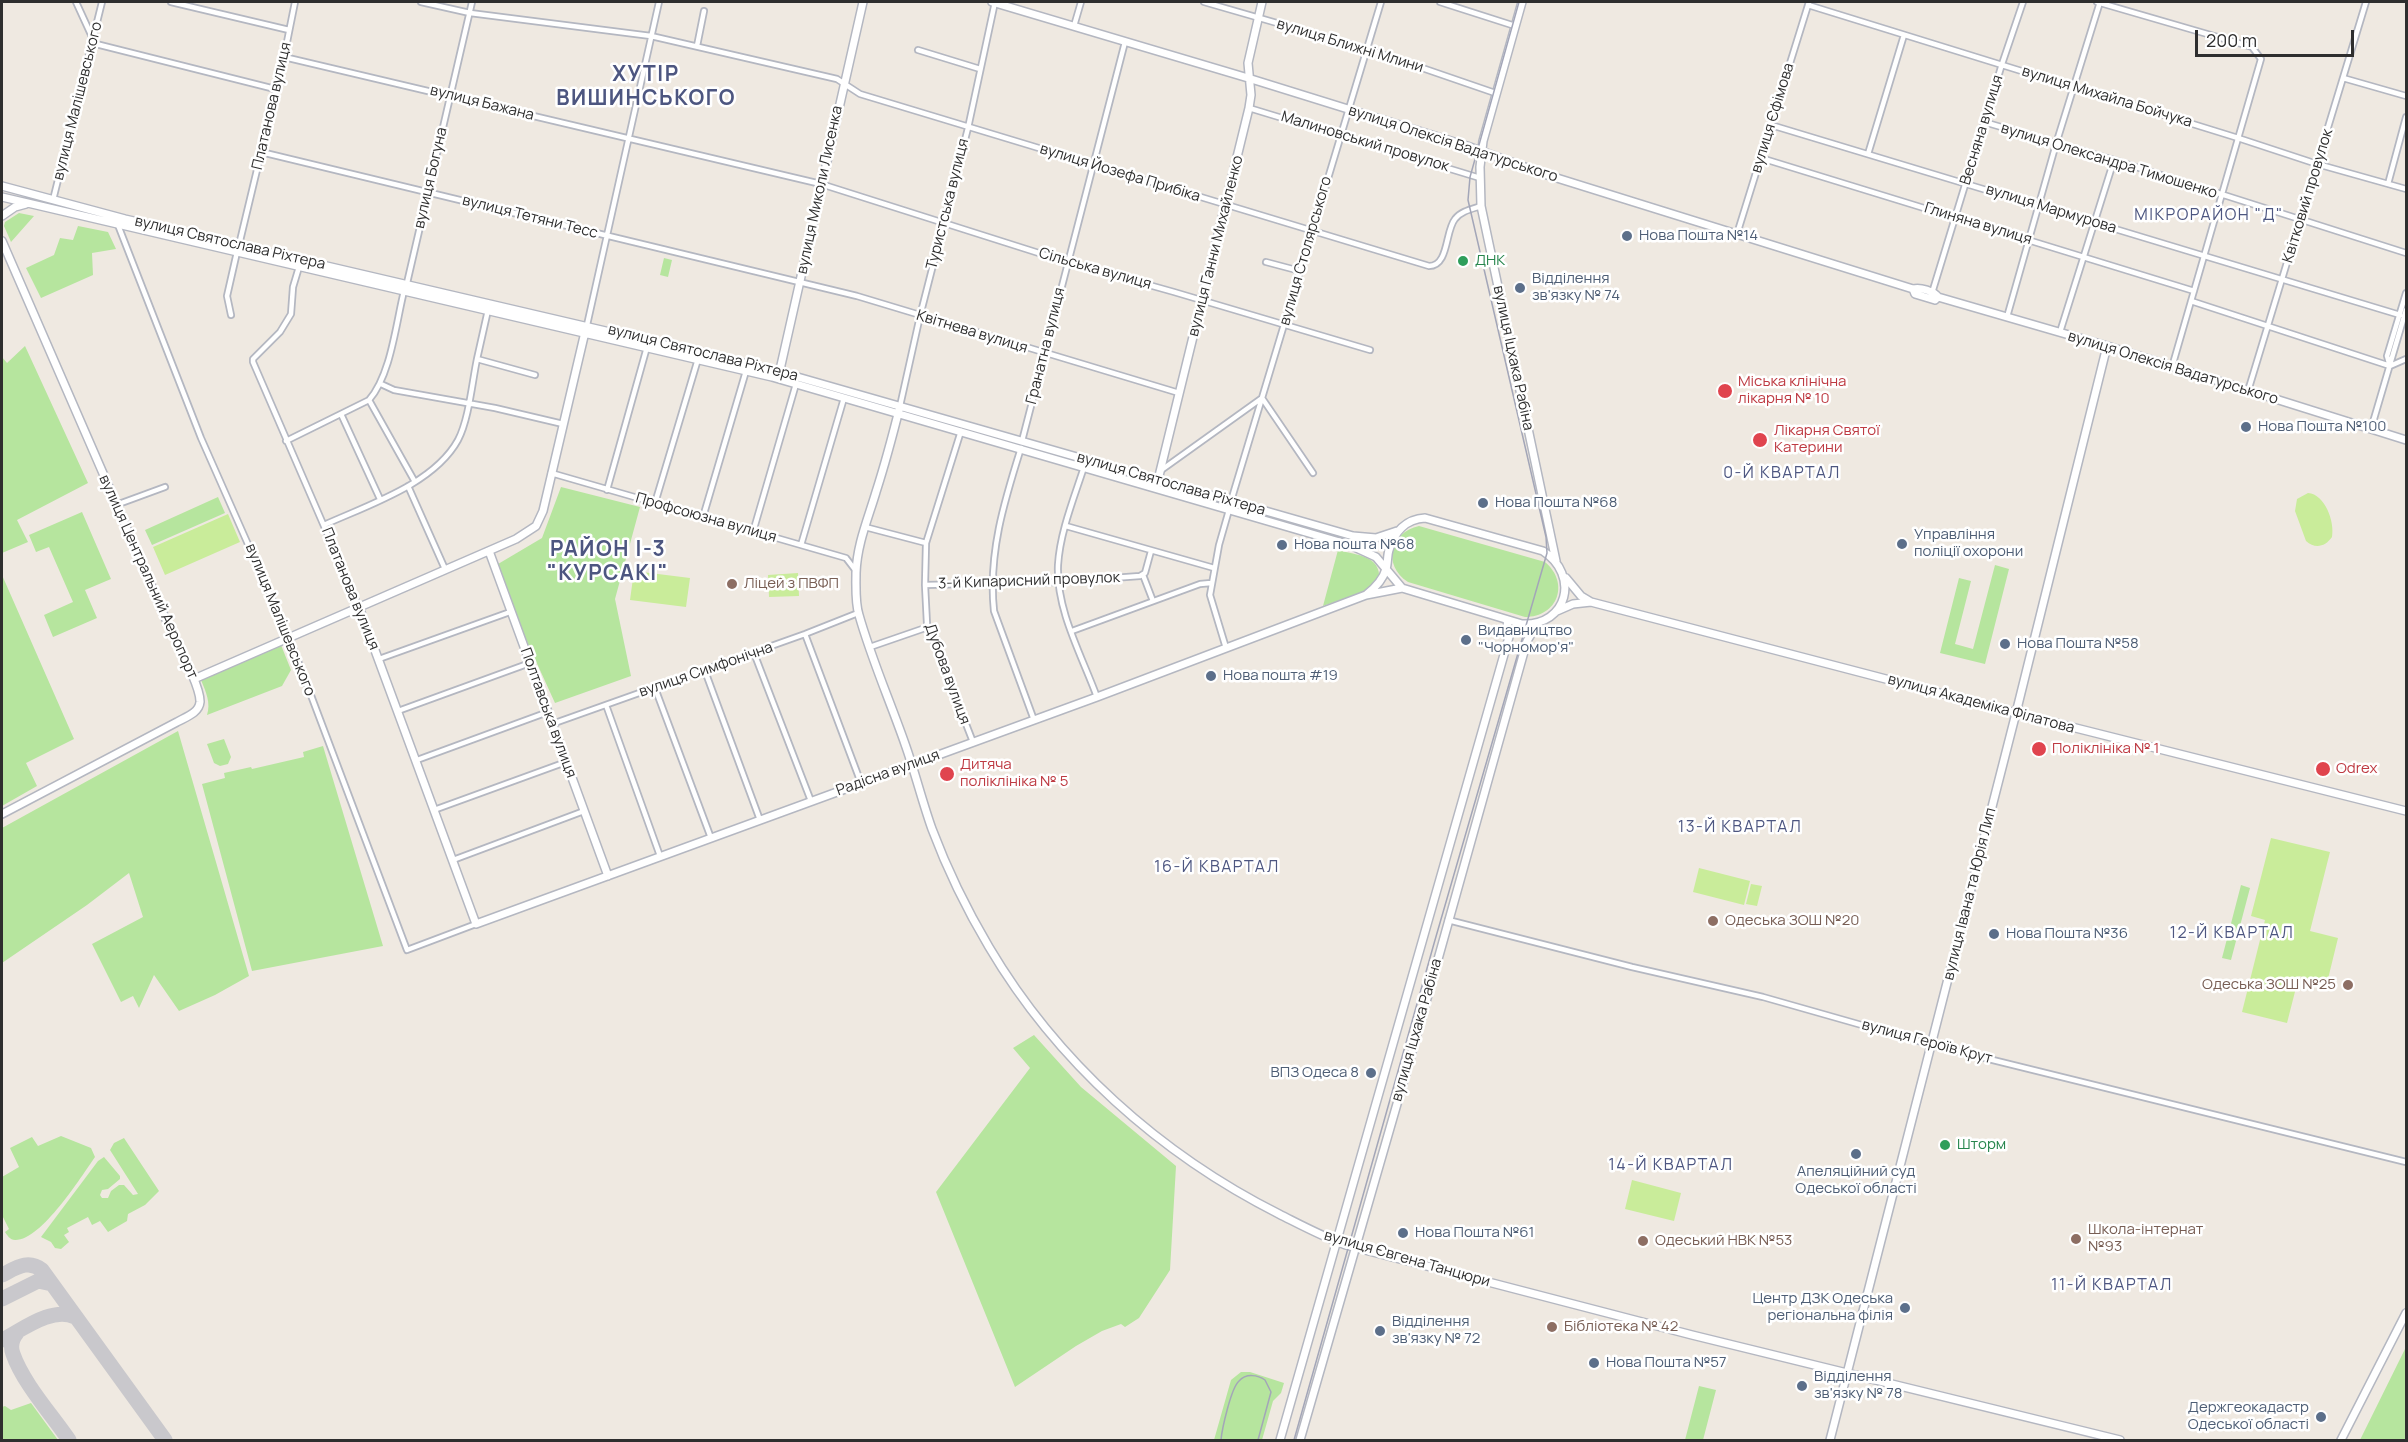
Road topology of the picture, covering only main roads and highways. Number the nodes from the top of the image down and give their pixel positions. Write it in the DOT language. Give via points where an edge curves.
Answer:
graph roads {
  1 [pos="863,2"];
  2 [pos="994,2"];
  3 [pos="1262,2"];
  4 [pos="1522,2"];
  5 [pos="1248,78"];
  6 [pos="1481,153"];
  7 [pos="2,186"];
  8 [pos="2,197"];
  9 [pos="27,204"];
  10 [pos="2,216"];
  11 [pos="2,241"];
  12 [pos="238,249"];
  13 [pos="405,287"];
  14 [pos="586,328"];
  15 [pos="2107,346"];
  16 [pos="778,375"];
  17 [pos="899,409"];
  18 [pos="2406,440"];
  19 [pos="1021,444"];
  20 [pos="1158,480"];
  21 [pos="1156,488"];
  22 [pos="1397,531"];
  23 [pos="489,551"];
  24 [pos="1556,561"];
  25 [pos="1387,568"];
  26 [pos="1562,571"];
  27 [pos="1402,588"];
  28 [pos="1366,595"];
  29 [pos="1591,602"];
  30 [pos="359,607"];
  31 [pos="1557,611"];
  32 [pos="1507,620"];
  33 [pos="1539,623"];
  34 [pos="194,679"];
  35 [pos="2016,713"];
  36 [pos="912,764"];
  37 [pos="2406,811"];
  38 [pos="2,814"];
  39 [pos="608,876"];
  40 [pos="477,924"];
  41 [pos="1337,1242"];
  42 [pos="1355,1247"];
  43 [pos="2406,1313"];
  44 [pos="1847,1372"];
  45 [pos="1280,1440"];
  46 [pos="1300,1440"];
  47 [pos="1830,1440"];
  48 [pos="2120,1440"];
  49 [pos="2341,1440"];
  1 -- 16 [label="main road, вулиця Миколи Лисенка"];
  2 -- 5 [label="main road, вулиця Олексія Вадатурського"];
  3 -- 5 [label="main road, вулиця Ганни Михайленко"];
  4 -- 6 [label="main road, вулиця Іцхака Рабіна"];
  5 -- 6 [label="main road, вулиця Олексія Вадатурського"];
  5 -- 20 [label="main road, вулиця Ганни Михайленко" via="1250,108"];
  6 -- 15 [label="main road, вулиця Олексія Вадатурського" via="1913,289 1915,294 1935,300 1935,295"];
  6 -- 24 [label="main road, вулиця Іцхака Рабіна" via="1481,206"];
  7 -- 12 [label="main road, вулиця Святослава Ріхтера"];
  8 -- 9 [label="main road, вулиця Святослава Ріхтера"];
  9 -- 10 [label="main road"];
  9 -- 12 [label="main road, вулиця Святослава Ріхтера"];
  11 -- 34 [label="main road, вулиця Центральний Аеропорт"];
  12 -- 13 [label="main road, вулиця Святослава Ріхтера"];
  12 -- 13 [label="main road, вулиця Святослава Ріхтера" via="299,267"];
  13 -- 14 [label="main road, вулиця Святослава Ріхтера"];
  13 -- 14 [label="main road, вулиця Святослава Ріхтера" via="488,310"];
  14 -- 16 [label="main road, вулиця Святослава Ріхтера"];
  14 -- 16 [label="main road, вулиця Святослава Ріхтера" via="647,347"];
  14 -- 23 [label="main road" via="543,511 536,526"];
  15 -- 18 [label="main road, вулиця Олексія Вадатурського"];
  15 -- 35 [label="main road, вулиця Івана та Юрія Лип"];
  16 -- 17 [label="main road, вулиця Святослава Ріхтера"];
  16 -- 17 [label="main road, вулиця Святослава Ріхтера" via="844,398"];
  17 -- 19 [label="main road, вулиця Святослава Ріхтера"];
  17 -- 19 [label="main road, вулиця Святослава Ріхтера" via="961,431"];
  17 -- 36 [label="main road, Туристська вулиця" via="859,542 856,571 858,613"];
  19 -- 20 [label="main road, вулиця Святослава Ріхтера"];
  19 -- 21 [label="main road, вулиця Святослава Ріхтера"];
  20 -- 21 [label="main road, вулиця Ганни Михайленко"];
  20 -- 22 [label="main road, вулиця Святослава Ріхтера" via="1353,536 1376,538"];
  21 -- 25 [label="main road, вулиця Святослава Ріхтера" via="1350,545"];
  22 -- 24 [label="main road, вулиця Святослава Ріхтера" via="1414,519 1425,518 1526,545"];
  22 -- 25 [label="main road" via="1388,552"];
  23 -- 30 [label="main road"];
  23 -- 39 [label="main road, Полтавська вулиця"];
  24 -- 26 [label="main road, вулиця Академіка Філатова"];
  25 -- 27 [label="main road, вулиця Святослава Ріхтера"];
  25 -- 28 [label="main road"];
  26 -- 29 [label="main road, вулиця Академіка Філатова" via="1570,585"];
  26 -- 31 [label="main road" via="1565,592"];
  27 -- 28 [label="main road, Радісна вулиця"];
  27 -- 32 [label="main road"];
  28 -- 36 [label="main road, Радісна вулиця"];
  29 -- 31 [label="main road, вулиця Академіка Філатова"];
  29 -- 35 [label="main road, вулиця Академіка Філатова"];
  30 -- 34 [label="main road"];
  30 -- 40 [label="main road, Платанова вулиця"];
  31 -- 33 [label="main road, вулиця Академіка Філатова"];
  32 -- 33 [label="main road"];
  32 -- 41 [label="main road, вулиця Іцхака Рабіна" via="1509,637"];
  33 -- 42 [label="main road, вулиця Іцхака Рабіна" via="1527,641"];
  34 -- 38 [label="main road, вулиця Центральний Аеропорт" via="200,697 197,711"];
  35 -- 37 [label="main road, вулиця Академіка Філатова"];
  35 -- 44 [label="main road, вулиця Івана та Юрія Лип"];
  36 -- 39 [label="main road, Радісна вулиця"];
  36 -- 41 [label="main road, вулиця Євгена Танцюри" via="935,836 988,947 1019,994 1072,1058 1162,1143 1260,1205"];
  39 -- 40 [label="main road, Радісна вулиця"];
  41 -- 42 [label="main road, вулиця Євгена Танцюри"];
  41 -- 45 [label="main road, вулиця Іцхака Рабіна"];
  42 -- 44 [label="main road, вулиця Євгена Танцюри"];
  42 -- 46 [label="main road, вулиця Іцхака Рабіна"];
  43 -- 49 [label="main road"];
  44 -- 47 [label="main road, вулиця Івана та Юрія Лип"];
  44 -- 48 [label="main road, вулиця Євгена Танцюри"];
}
